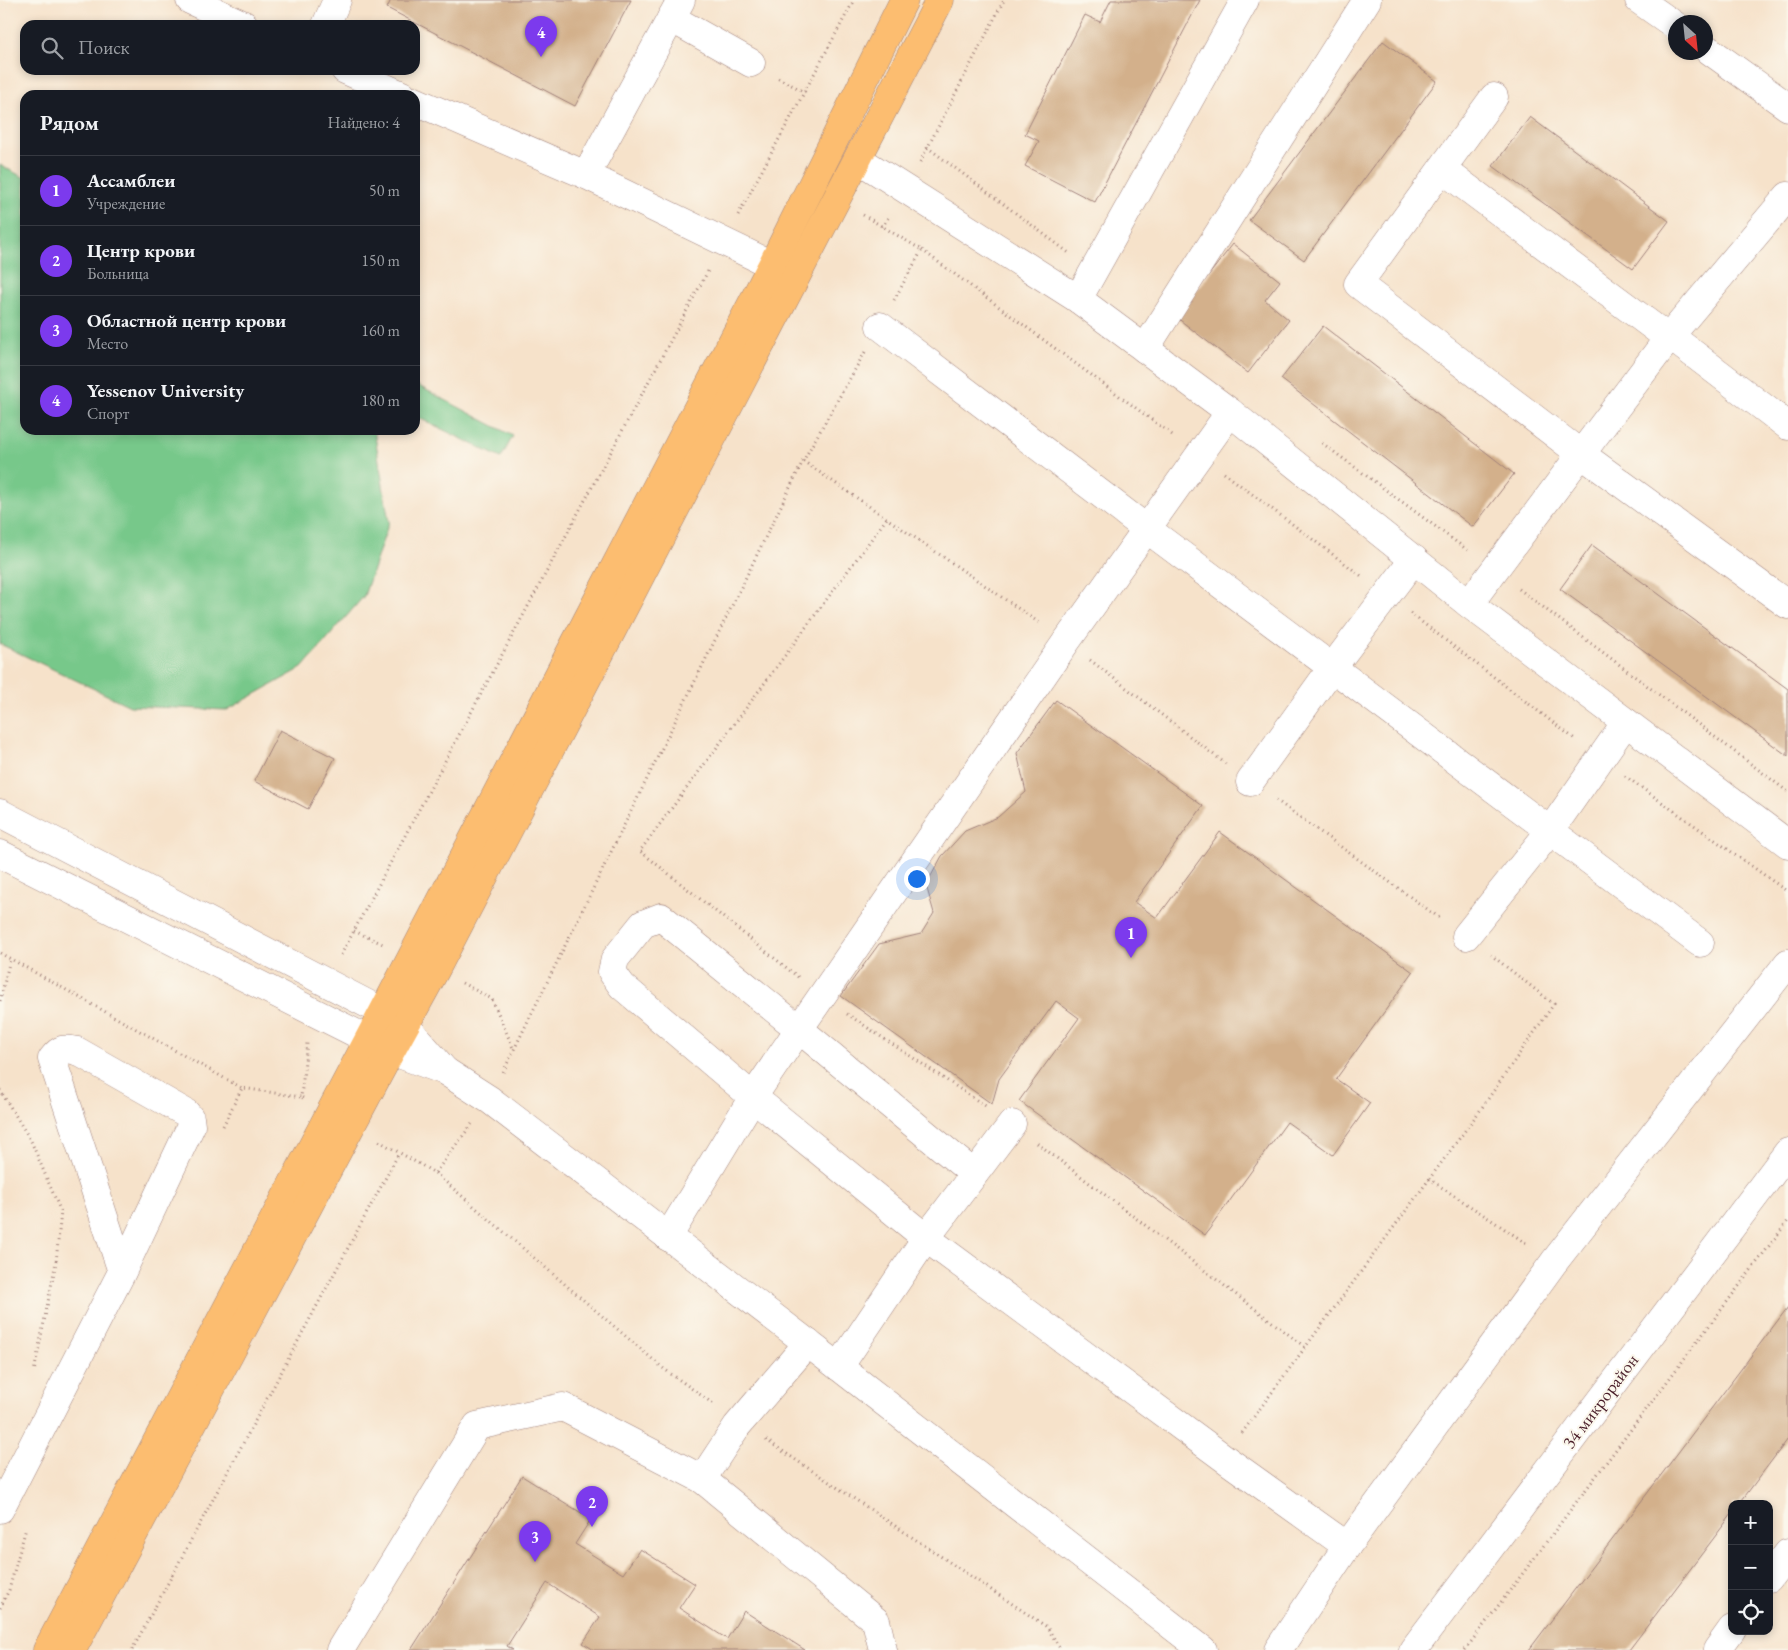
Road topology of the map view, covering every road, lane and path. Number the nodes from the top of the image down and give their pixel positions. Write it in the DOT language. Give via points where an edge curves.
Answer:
graph roads {
  1 [pos="190,0"];
  2 [pos="337,0"];
  3 [pos="854,0"];
  4 [pos="904,0"];
  5 [pos="940,0"];
  6 [pos="1004,0"];
  7 [pos="1245,0"];
  8 [pos="1367,0"];
  9 [pos="1639,0"];
  10 [pos="676,9"];
  11 [pos="233,20"];
  12 [pos="328,20"];
  13 [pos="1668,20"];
  14 [pos="1713,53"];
  15 [pos="751,63"];
  16 [pos="356,75"];
  17 [pos="391,90"];
  18 [pos="1494,97"];
  19 [pos="420,103"];
  20 [pos="1788,107"];
  21 [pos="927,147"];
  22 [pos="858,159"];
  23 [pos="1442,169"];
  24 [pos="586,175"];
  25 [pos="905,189"];
  26 [pos="1788,196"];
  27 [pos="837,199"];
  28 [pos="882,227"];
  29 [pos="723,242"];
  30 [pos="922,250"];
  31 [pos="772,266"];
  32 [pos="1094,272"];
  33 [pos="1078,299"];
  34 [pos="880,326"];
  35 [pos="1670,336"];
  36 [pos="1144,349"];
  37 [pos="1230,412"];
  38 [pos="1788,426"];
  39 [pos="1319,441"];
  40 [pos="1581,454"];
  41 [pos="1200,455"];
  42 [pos="802,461"];
  43 [pos="887,518"];
  44 [pos="1147,530"];
  45 [pos="1414,559"];
  46 [pos="1494,570"];
  47 [pos="1387,595"];
  48 [pos="1468,604"];
  49 [pos="1788,606"];
  50 [pos="1066,642"];
  51 [pos="1332,668"];
  52 [pos="1626,722"];
  53 [pos="1601,758"];
  54 [pos="1250,782"];
  55 [pos="1788,792"];
  56 [pos="0,813"];
  57 [pos="1550,831"];
  58 [pos="1788,844"];
  59 [pos="0,854"];
  60 [pos="1788,892"];
  61 [pos="1466,936"];
  62 [pos="1700,943"];
  63 [pos="10,958"];
  64 [pos="1788,964"];
  65 [pos="436,969"];
  66 [pos="327,982"];
  67 [pos="821,996"];
  68 [pos="0,1001"];
  69 [pos="311,1010"];
  70 [pos="394,1019"];
  71 [pos="799,1029"];
  72 [pos="379,1045"];
  73 [pos="513,1048"];
  74 [pos="445,1071"];
  75 [pos="0,1090"];
  76 [pos="753,1097"];
  77 [pos="490,1100"];
  78 [pos="340,1119"];
  79 [pos="1012,1124"];
  80 [pos="1788,1152"];
  81 [pos="399,1153"];
  82 [pos="974,1174"];
  83 [pos="1429,1179"];
  84 [pos="1788,1221"];
  85 [pos="668,1237"];
  86 [pos="926,1238"];
  87 [pos="1554,1262"];
  88 [pos="122,1272"];
  89 [pos="808,1343"];
  90 [pos="1305,1347"];
  91 [pos="839,1367"];
  92 [pos="30,1380"];
  93 [pos="1224,1458"];
  94 [pos="702,1478"];
  95 [pos="0,1509"];
  96 [pos="1347,1546"];
  97 [pos="1788,1553"];
  98 [pos="1773,1573"];
  99 [pos="1728,1634"];
  100 [pos="46,1650"];
  101 [pos="72,1650"];
  102 [pos="132,1650"];
  103 [pos="340,1650"];
  104 [pos="883,1650"];
  105 [pos="1203,1650"];
  106 [pos="1278,1650"];
  107 [pos="1413,1650"];
  108 [pos="1465,1650"];
  109 [pos="1716,1650"];
  1 -- 11 [label="street"];
  2 -- 12 [label="street"];
  3 -- 29 [label="path"];
  4 -- 31 [label="main road"];
  5 -- 22 [label="main road"];
  6 -- 21 [label="path"];
  7 -- 32 [label="street"];
  8 -- 36 [label="street"];
  9 -- 13 [label="street"];
  10 -- 15 [label="street"];
  10 -- 24 [label="street"];
  14 -- 20 [label="street"];
  16 -- 17 [label="street"];
  18 -- 23 [label="street"];
  19 -- 24 [label="street"];
  21 -- 25 [label="path"];
  21 -- 32 [label="path"];
  22 -- 25 [label="street"];
  22 -- 27 [label="main road"];
  23 -- 35 [label="street"];
  23 -- 40 [label="street" via="1358,284"];
  24 -- 29 [label="street"];
  25 -- 28 [label="path"];
  25 -- 33 [label="street"];
  26 -- 35 [label="street"];
  27 -- 28 [label="path"];
  27 -- 65 [label="main road"];
  28 -- 30 [label="path"];
  29 -- 31 [label="street"];
  29 -- 66 [label="path"];
  30 -- 34 [label="path"];
  30 -- 41 [label="path"];
  31 -- 70 [label="main road"];
  32 -- 33 [label="street"];
  33 -- 36 [label="street"];
  34 -- 42 [label="path"];
  34 -- 44 [label="street"];
  35 -- 38 [label="street"];
  35 -- 40 [label="street"];
  36 -- 37 [label="street"];
  37 -- 41 [label="street"];
  37 -- 45 [label="street"];
  39 -- 46 [label="path"];
  40 -- 46 [label="street"];
  40 -- 49 [label="street"];
  41 -- 44 [label="street"];
  41 -- 47 [label="path"];
  42 -- 43 [label="path"];
  42 -- 73 [label="path"];
  43 -- 50 [label="path"];
  43 -- 67 [label="path" via="640,851"];
  44 -- 50 [label="street"];
  44 -- 51 [label="street"];
  45 -- 47 [label="street"];
  45 -- 48 [label="street"];
  46 -- 48 [label="street"];
  46 -- 55 [label="path"];
  47 -- 51 [label="street"];
  47 -- 53 [label="path"];
  48 -- 52 [label="street"];
  50 -- 54 [label="path"];
  50 -- 67 [label="street"];
  51 -- 54 [label="street"];
  51 -- 57 [label="street"];
  52 -- 53 [label="street"];
  52 -- 58 [label="street"];
  53 -- 57 [label="street"];
  53 -- 60 [label="path"];
  54 -- 61 [label="path"];
  56 -- 66 [label="street"];
  57 -- 61 [label="street"];
  57 -- 62 [label="street"];
  59 -- 69 [label="street"];
  61 -- 83 [label="path" via="1554,1004"];
  63 -- 68 [label="path"];
  64 -- 87 [label="street"];
  65 -- 70 [label="main road"];
  65 -- 73 [label="path" via="492,999"];
  66 -- 70 [label="street"];
  67 -- 71 [label="street"];
  67 -- 79 [label="path"];
  69 -- 72 [label="street"];
  69 -- 78 [label="path" via="301,1097"];
  70 -- 72 [label="main road"];
  70 -- 74 [label="street"];
  71 -- 76 [label="street"];
  71 -- 76 [label="street" via="661,917 643,924 615,959 612,972 622,986"];
  71 -- 82 [label="street"];
  72 -- 74 [label="street"];
  72 -- 78 [label="main road"];
  73 -- 77 [label="path"];
  74 -- 77 [label="street"];
  75 -- 92 [label="path" via="31,1141 61,1212 56,1262"];
  76 -- 85 [label="street"];
  76 -- 86 [label="street"];
  77 -- 81 [label="path" via="435,1173"];
  77 -- 85 [label="street"];
  78 -- 81 [label="path"];
  78 -- 100 [label="main road"];
  78 -- 101 [label="main road"];
  79 -- 82 [label="street"];
  79 -- 90 [label="path"];
  80 -- 107 [label="street, 34 микрорайон"];
  81 -- 102 [label="path"];
  82 -- 86 [label="street"];
  83 -- 87 [label="path"];
  83 -- 90 [label="path"];
  84 -- 108 [label="path"];
  85 -- 89 [label="street"];
  86 -- 91 [label="street"];
  86 -- 93 [label="street"];
  87 -- 96 [label="street"];
  88 -- 88 [label="street" via="191,1126 190,1118 77,1051 66,1048 52,1059"];
  88 -- 95 [label="street"];
  89 -- 91 [label="street"];
  89 -- 94 [label="street" via="737,1426"];
  90 -- 93 [label="path"];
  91 -- 105 [label="street"];
  93 -- 96 [label="street"];
  94 -- 103 [label="street" via="563,1407 477,1426"];
  94 -- 104 [label="street" via="876,1620"];
  96 -- 106 [label="street"];
  97 -- 98 [label="street"];
  99 -- 109 [label="street"];
}
